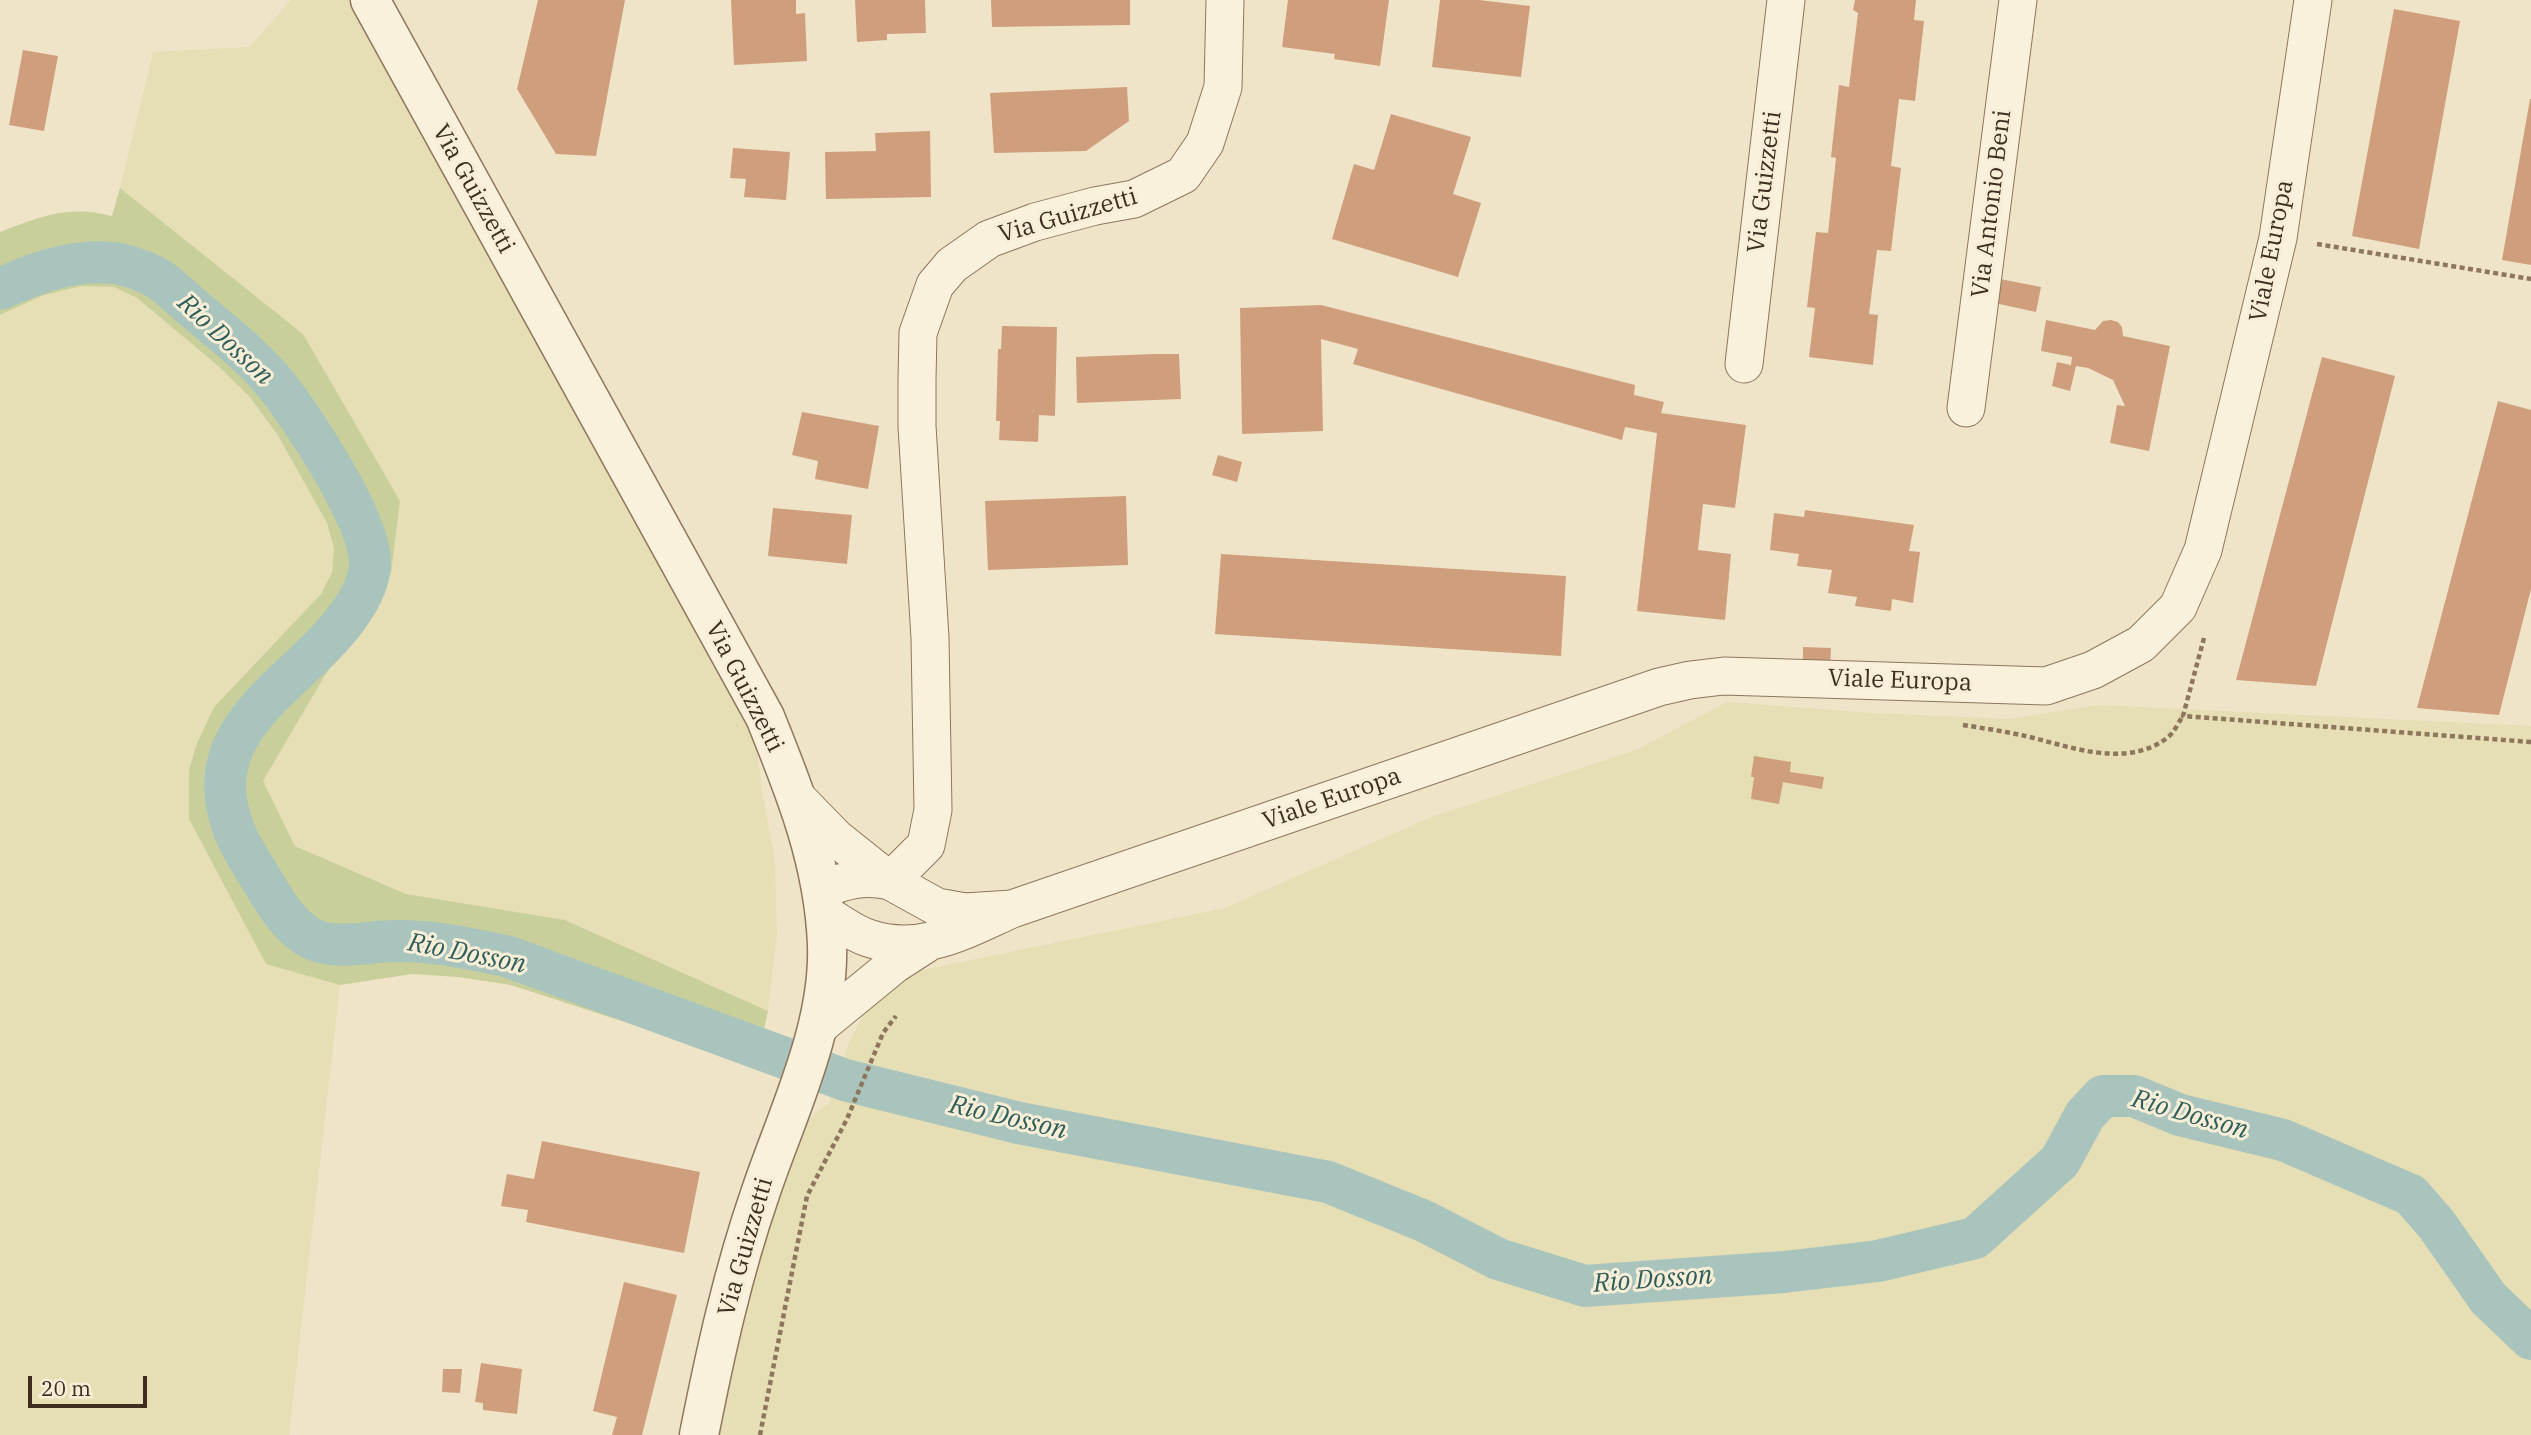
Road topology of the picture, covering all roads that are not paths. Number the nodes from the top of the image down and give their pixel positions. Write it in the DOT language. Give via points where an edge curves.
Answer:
graph roads {
  1 [pos="370,0"];
  2 [pos="1225,0"];
  3 [pos="1786,0"];
  4 [pos="2018,0"];
  5 [pos="2313,0"];
  6 [pos="1744,364"];
  7 [pos="1966,408"];
  8 [pos="798,799"];
  9 [pos="890,881"];
  10 [pos="824,902"];
  11 [pos="1012,909"];
  12 [pos="926,944"];
  13 [pos="817,1028"];
  14 [pos="699,1435"];
  1 -- 8 [label="street, Via Guizzetti" via="765,717"];
  2 -- 9 [label="street, Via Guizzetti" via="1223,87 1205,143 1183,175 1134,199 1047,219 989,239 953,265 935,285 918,333 917,380 933,810 926,845"];
  3 -- 6 [label="street, Via Guizzetti"];
  4 -- 7 [label="street, Via Antonio Beni"];
  5 -- 11 [label="street, Viale Europa" via="2278,238 2203,550 2178,607 2141,644 2093,670 2046,686 1724,676 1690,680 1622,699"];
  8 -- 9 [label="street, Viale Europa" via="836,838"];
  8 -- 10 [label="street, Via Guizzetti"];
  9 -- 10 [label="street, Viale Europa" via="852,878"];
  9 -- 11 [label="street, Viale Europa" via="937,907 965,912"];
  10 -- 12 [label="street, Viale Europa" via="867,938"];
  10 -- 13 [label="street, Via Guizzetti" via="826,986"];
  11 -- 12 [label="street, Viale Europa"];
  12 -- 13 [label="street, Viale Europa"];
  13 -- 14 [label="street, Via Guizzetti" via="759,1197"];
}
